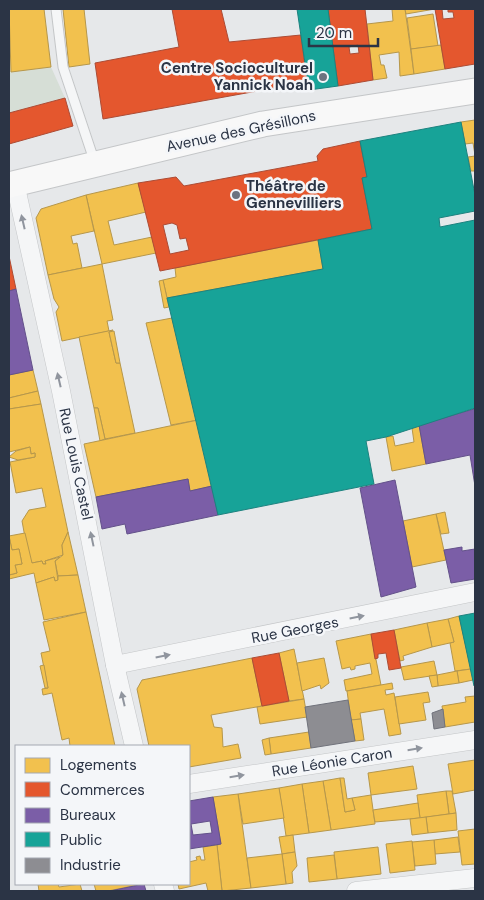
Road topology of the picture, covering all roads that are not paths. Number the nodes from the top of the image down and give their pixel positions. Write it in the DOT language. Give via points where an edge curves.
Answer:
graph roads {
  1 [pos="56,9"];
  2 [pos="475,91"];
  3 [pos="96,164"];
  4 [pos="12,184"];
  5 [pos="475,592"];
  6 [pos="115,665"];
  7 [pos="475,740"];
  8 [pos="134,745"];
  9 [pos="190,784"];
  10 [pos="475,878"];
  11 [pos="356,891"];
  1 -- 3 [label="lane" via="63,67"];
  2 -- 3 [label="main road, Avenue des Grésillons" via="263,124"];
  3 -- 4 [label="main road, Avenue des Grésillons"];
  6 -- 4 [label="street, Rue Louis Castel, one-way" via="61,391"];
  6 -- 5 [label="street, Rue Georges, one-way"];
  8 -- 6 [label="street, Rue Louis Castel, one-way"];
  9 -- 7 [label="street, Rue Léonie Caron, one-way"];
  10 -- 11 [label="street"];
}
